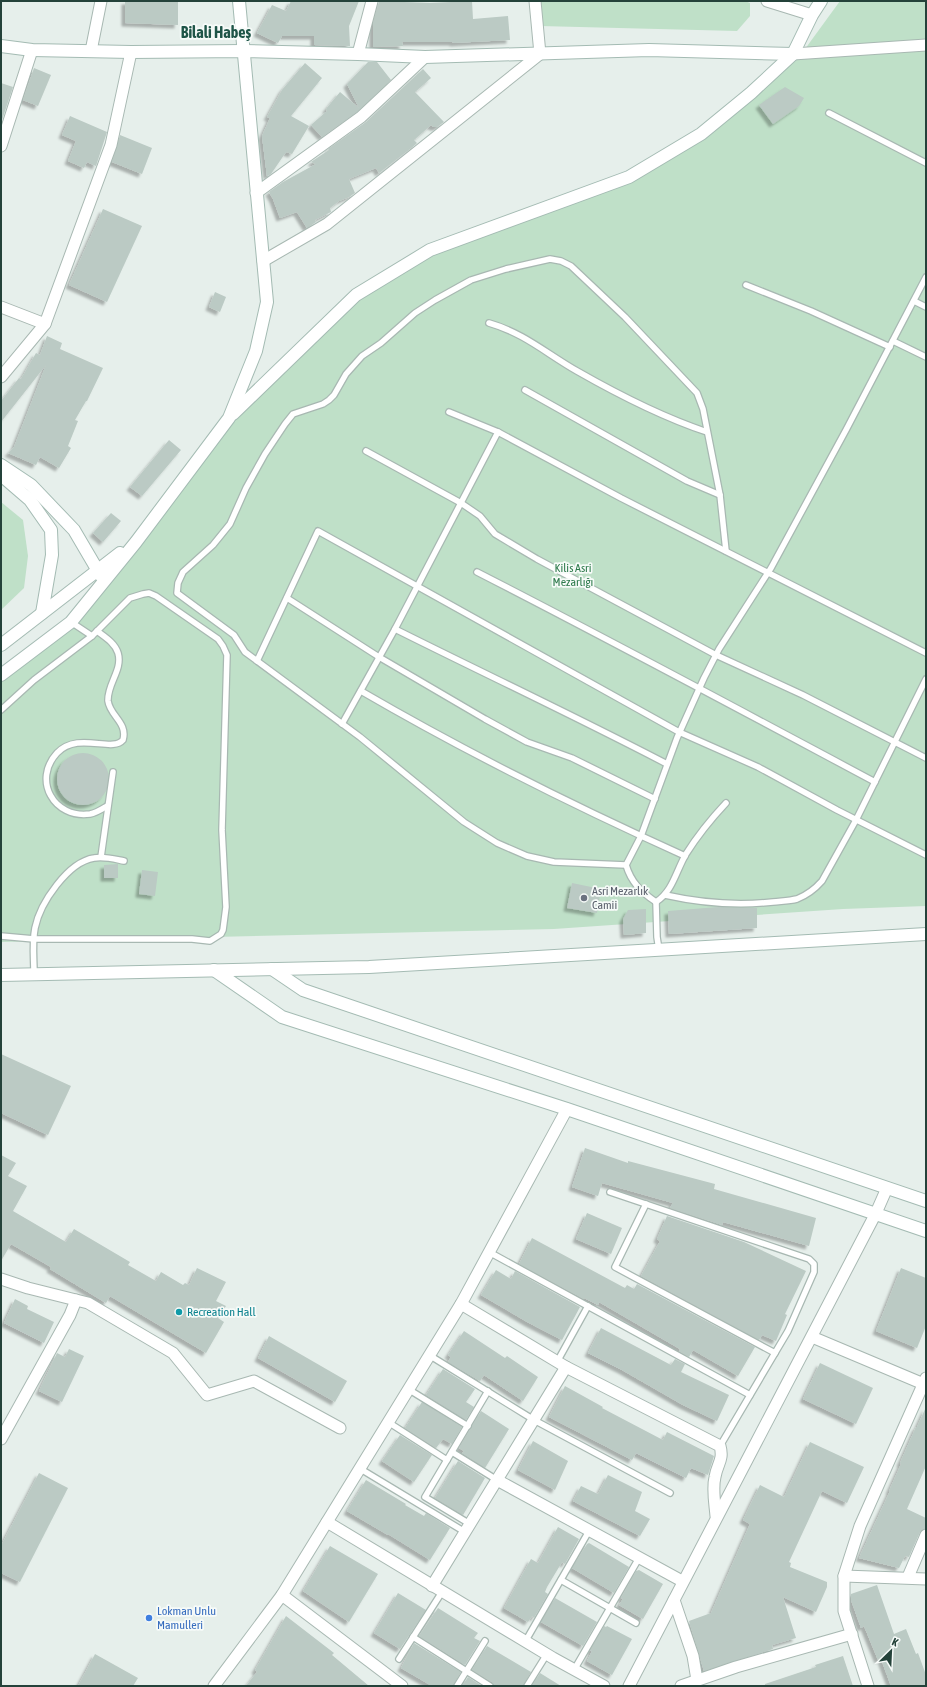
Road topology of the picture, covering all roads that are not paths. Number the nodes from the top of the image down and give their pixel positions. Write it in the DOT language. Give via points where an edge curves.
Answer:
graph roads {
  1 [pos="101,1"];
  2 [pos="240,1"];
  3 [pos="372,1"];
  4 [pos="535,1"];
  5 [pos="766,1"];
  6 [pos="821,1"];
  7 [pos="812,15"];
  8 [pos="926,44"];
  9 [pos="1,46"];
  10 [pos="32,50"];
  11 [pos="91,51"];
  12 [pos="244,51"];
  13 [pos="131,52"];
  14 [pos="358,54"];
  15 [pos="540,54"];
  16 [pos="793,54"];
  17 [pos="425,57"];
  18 [pos="829,113"];
  19 [pos="1,146"];
  20 [pos="926,163"];
  21 [pos="256,194"];
  22 [pos="263,261"];
  23 [pos="926,277"];
  24 [pos="746,285"];
  25 [pos="914,301"];
  26 [pos="1,307"];
  27 [pos="926,307"];
  28 [pos="489,323"];
  29 [pos="45,324"];
  30 [pos="893,341"];
  31 [pos="890,347"];
  32 [pos="926,357"];
  33 [pos="1,376"];
  34 [pos="525,390"];
  35 [pos="449,412"];
  36 [pos="229,418"];
  37 [pos="498,432"];
  38 [pos="708,432"];
  39 [pos="366,451"];
  40 [pos="1,465"];
  41 [pos="1,475"];
  42 [pos="720,495"];
  43 [pos="461,503"];
  44 [pos="726,551"];
  45 [pos="477,572"];
  46 [pos="768,572"];
  47 [pos="101,576"];
  48 [pos="417,586"];
  49 [pos="287,598"];
  50 [pos="42,613"];
  51 [pos="71,622"];
  52 [pos="395,629"];
  53 [pos="97,631"];
  54 [pos="92,636"];
  55 [pos="1,645"];
  56 [pos="926,653"];
  57 [pos="716,655"];
  58 [pos="379,657"];
  59 [pos="257,661"];
  60 [pos="1,675"];
  61 [pos="926,679"];
  62 [pos="699,689"];
  63 [pos="361,691"];
  64 [pos="1,710"];
  65 [pos="342,724"];
  66 [pos="679,732"];
  67 [pos="894,742"];
  68 [pos="926,758"];
  69 [pos="667,764"];
  70 [pos="113,772"];
  71 [pos="875,782"];
  72 [pos="655,799"];
  73 [pos="726,803"];
  74 [pos="107,806"];
  75 [pos="856,820"];
  76 [pos="641,836"];
  77 [pos="685,856"];
  78 [pos="926,856"];
  79 [pos="101,857"];
  80 [pos="124,861"];
  81 [pos="626,865"];
  82 [pos="665,895"];
  83 [pos="656,902"];
  84 [pos="926,934"];
  85 [pos="1,936"];
  86 [pos="34,939"];
  87 [pos="659,950"];
  88 [pos="272,969"];
  89 [pos="214,970"];
  90 [pos="34,974"];
  91 [pos="1,975"];
  92 [pos="567,1109"];
  93 [pos="887,1188"];
  94 [pos="610,1192"];
  95 [pos="926,1201"];
  96 [pos="646,1204"];
  97 [pos="876,1213"];
  98 [pos="926,1231"];
  99 [pos="489,1252"];
  100 [pos="1,1279"];
  101 [pos="76,1300"];
  102 [pos="461,1304"];
  103 [pos="588,1306"];
  104 [pos="812,1337"];
  105 [pos="775,1353"];
  106 [pos="429,1355"];
  107 [pos="562,1364"];
  108 [pos="925,1382"];
  109 [pos="408,1389"];
  110 [pos="488,1391"];
  111 [pos="750,1394"];
  112 [pos="534,1420"];
  113 [pos="388,1422"];
  114 [pos="468,1426"];
  115 [pos="340,1428"];
  116 [pos="1,1439"];
  117 [pos="720,1446"];
  118 [pos="452,1452"];
  119 [pos="448,1460"];
  120 [pos="359,1468"];
  121 [pos="497,1480"];
  122 [pos="670,1492"];
  123 [pos="716,1516"];
  124 [pos="327,1522"];
  125 [pos="468,1528"];
  126 [pos="589,1531"];
  127 [pos="926,1535"];
  128 [pos="639,1558"];
  129 [pos="844,1576"];
  130 [pos="908,1577"];
  131 [pos="926,1579"];
  132 [pos="561,1580"];
  133 [pos="682,1581"];
  134 [pos="437,1589"];
  135 [pos="282,1595"];
  136 [pos="674,1600"];
  137 [pos="610,1608"];
  138 [pos="636,1623"];
  139 [pos="852,1634"];
  140 [pos="413,1637"];
  141 [pos="485,1641"];
  142 [pos="525,1642"];
  143 [pos="547,1654"];
  144 [pos="399,1659"];
  145 [pos="574,1670"];
  146 [pos="466,1671"];
  147 [pos="697,1680"];
  148 [pos="214,1686"];
  149 [pos="402,1686"];
  150 [pos="457,1686"];
  151 [pos="490,1686"];
  152 [pos="527,1686"];
  153 [pos="604,1686"];
  154 [pos="629,1686"];
  155 [pos="681,1686"];
  156 [pos="868,1686"];
  1 -- 11 [label="street"];
  2 -- 12 [label="street"];
  3 -- 14 [label="street"];
  4 -- 15 [label="street"];
  5 -- 7 [label="street"];
  6 -- 7 [label="street"];
  7 -- 16 [label="street"];
  8 -- 16 [label="street"];
  9 -- 10 [label="street"];
  10 -- 11 [label="street"];
  10 -- 19 [label="street"];
  11 -- 13 [label="street"];
  12 -- 13 [label="street"];
  12 -- 14 [label="street"];
  12 -- 21 [label="street"];
  13 -- 29 [label="street" via="111,145"];
  14 -- 17 [label="street"];
  15 -- 16 [label="street" via="649,50"];
  15 -- 17 [label="street"];
  15 -- 22 [label="street" via="326,224"];
  16 -- 36 [label="street" via="701,134 629,177 430,250 356,295"];
  17 -- 21 [label="street" via="361,117"];
  18 -- 20 [label="lane"];
  21 -- 22 [label="street"];
  22 -- 36 [label="street" via="267,302 256,350"];
  23 -- 25 [label="lane"];
  24 -- 31 [label="lane"];
  25 -- 27 [label="lane"];
  25 -- 30 [label="lane"];
  26 -- 29 [label="street"];
  28 -- 38 [label="lane" via="513,331 579,372 650,409"];
  29 -- 33 [label="street"];
  30 -- 31 [label="lane"];
  30 -- 32 [label="lane"];
  31 -- 46 [label="lane"];
  34 -- 42 [label="lane" via="687,480"];
  35 -- 37 [label="lane"];
  36 -- 47 [label="street" via="136,542"];
  37 -- 43 [label="lane"];
  37 -- 44 [label="lane"];
  38 -- 42 [label="lane"];
  38 -- 59 [label="lane" via="704,409 692,387 625,317 566,263 550,260 535,263 488,274 455,287 415,313 362,356 329,400 293,414 265,454 225,532 180,577 177,593 234,635 245,652"];
  39 -- 43 [label="lane"];
  40 -- 47 [label="street" via="31,485 74,530"];
  41 -- 50 [label="street" via="30,500 51,530 52,555"];
  42 -- 44 [label="lane"];
  43 -- 48 [label="lane"];
  43 -- 57 [label="lane" via="480,516 495,534"];
  44 -- 46 [label="lane"];
  45 -- 62 [label="lane"];
  46 -- 56 [label="lane"];
  46 -- 57 [label="lane"];
  47 -- 50 [label="street"];
  47 -- 51 [label="street"];
  48 -- 49 [label="lane" via="318,531"];
  48 -- 52 [label="lane"];
  48 -- 66 [label="lane"];
  49 -- 58 [label="lane"];
  49 -- 59 [label="lane"];
  50 -- 55 [label="street"];
  51 -- 54 [label="lane"];
  51 -- 60 [label="street"];
  52 -- 58 [label="lane"];
  52 -- 69 [label="lane"];
  53 -- 54 [label="lane"];
  53 -- 74 [label="lane" via="112,644 119,657 108,700 123,728 123,740 114,745 86,742 67,745 53,759 47,774 47,782 54,802 68,811 92,814"];
  53 -- 86 [label="lane" via="130,598 149,594 156,596 218,639 225,650 227,695 222,830 226,907 223,930 217,938 210,941"];
  54 -- 64 [label="lane" via="34,680"];
  57 -- 62 [label="lane"];
  57 -- 67 [label="lane" via="803,695"];
  58 -- 63 [label="lane"];
  58 -- 72 [label="lane" via="527,742 572,758"];
  59 -- 65 [label="lane"];
  61 -- 67 [label="lane"];
  62 -- 66 [label="lane"];
  62 -- 71 [label="lane"];
  63 -- 65 [label="lane"];
  63 -- 76 [label="lane" via="526,782"];
  65 -- 81 [label="lane" via="464,822 497,843 527,856 554,862"];
  66 -- 69 [label="lane"];
  66 -- 75 [label="lane" via="758,767"];
  67 -- 68 [label="lane"];
  67 -- 71 [label="lane"];
  69 -- 72 [label="lane"];
  70 -- 74 [label="lane"];
  71 -- 75 [label="lane"];
  72 -- 76 [label="lane"];
  73 -- 77 [label="lane" via="697,837"];
  74 -- 79 [label="lane"];
  75 -- 78 [label="lane"];
  75 -- 82 [label="lane" via="822,881 812,891 796,899 735,905"];
  76 -- 77 [label="lane"];
  76 -- 81 [label="lane"];
  77 -- 82 [label="lane"];
  79 -- 80 [label="lane"];
  79 -- 86 [label="lane" via="81,862 54,888 42,908"];
  81 -- 83 [label="lane" via="636,886"];
  82 -- 83 [label="lane"];
  83 -- 87 [label="lane"];
  84 -- 87 [label="street"];
  85 -- 86 [label="lane"];
  86 -- 90 [label="lane"];
  87 -- 88 [label="street" via="369,967"];
  88 -- 89 [label="street"];
  88 -- 93 [label="street" via="303,990"];
  89 -- 90 [label="street"];
  89 -- 92 [label="street" via="282,1017"];
  90 -- 91 [label="street"];
  92 -- 97 [label="street"];
  92 -- 99 [label="street"];
  93 -- 95 [label="street"];
  93 -- 97 [label="street"];
  94 -- 96 [label="lane"];
  96 -- 105 [label="lane" via="615,1267"];
  96 -- 105 [label="lane" via="812,1261 814,1272 788,1331"];
  97 -- 98 [label="street"];
  97 -- 104 [label="street"];
  99 -- 102 [label="street"];
  99 -- 103 [label="lane"];
  100 -- 101 [label="street"];
  101 -- 115 [label="street" via="88,1302 173,1353 207,1395 254,1381"];
  101 -- 116 [label="street"];
  102 -- 106 [label="street"];
  102 -- 107 [label="street"];
  103 -- 107 [label="lane"];
  103 -- 111 [label="lane"];
  104 -- 108 [label="street"];
  104 -- 123 [label="street"];
  105 -- 111 [label="lane"];
  106 -- 109 [label="street"];
  106 -- 110 [label="lane"];
  107 -- 112 [label="street"];
  107 -- 117 [label="street"];
  108 -- 129 [label="street" via="860,1526"];
  109 -- 113 [label="street"];
  109 -- 114 [label="lane"];
  110 -- 112 [label="lane"];
  110 -- 114 [label="lane"];
  111 -- 117 [label="lane"];
  112 -- 121 [label="street"];
  112 -- 122 [label="lane"];
  113 -- 119 [label="lane"];
  113 -- 120 [label="street"];
  114 -- 118 [label="lane"];
  117 -- 123 [label="street" via="723,1455 715,1477 714,1489"];
  118 -- 119 [label="lane"];
  118 -- 121 [label="lane"];
  119 -- 125 [label="lane" via="425,1497"];
  120 -- 124 [label="street"];
  120 -- 125 [label="lane"];
  121 -- 125 [label="street"];
  121 -- 126 [label="street"];
  123 -- 133 [label="street"];
  124 -- 134 [label="street"];
  124 -- 135 [label="street"];
  125 -- 134 [label="street"];
  126 -- 128 [label="street"];
  126 -- 132 [label="lane"];
  127 -- 130 [label="street"];
  128 -- 133 [label="street"];
  128 -- 137 [label="lane"];
  129 -- 130 [label="street"];
  129 -- 139 [label="street" via="844,1611"];
  130 -- 131 [label="street"];
  132 -- 137 [label="lane"];
  132 -- 142 [label="lane"];
  133 -- 136 [label="street"];
  134 -- 140 [label="lane"];
  134 -- 142 [label="street"];
  135 -- 148 [label="street"];
  135 -- 149 [label="street"];
  136 -- 147 [label="street" via="693,1656"];
  136 -- 154 [label="street"];
  137 -- 138 [label="lane"];
  137 -- 145 [label="lane"];
  139 -- 147 [label="street"];
  139 -- 156 [label="street"];
  140 -- 144 [label="lane"];
  140 -- 146 [label="lane"];
  141 -- 146 [label="lane"];
  142 -- 143 [label="street"];
  143 -- 145 [label="street"];
  143 -- 152 [label="lane"];
  145 -- 153 [label="street"];
  146 -- 150 [label="lane"];
  146 -- 151 [label="lane"];
  147 -- 155 [label="street"];
}
